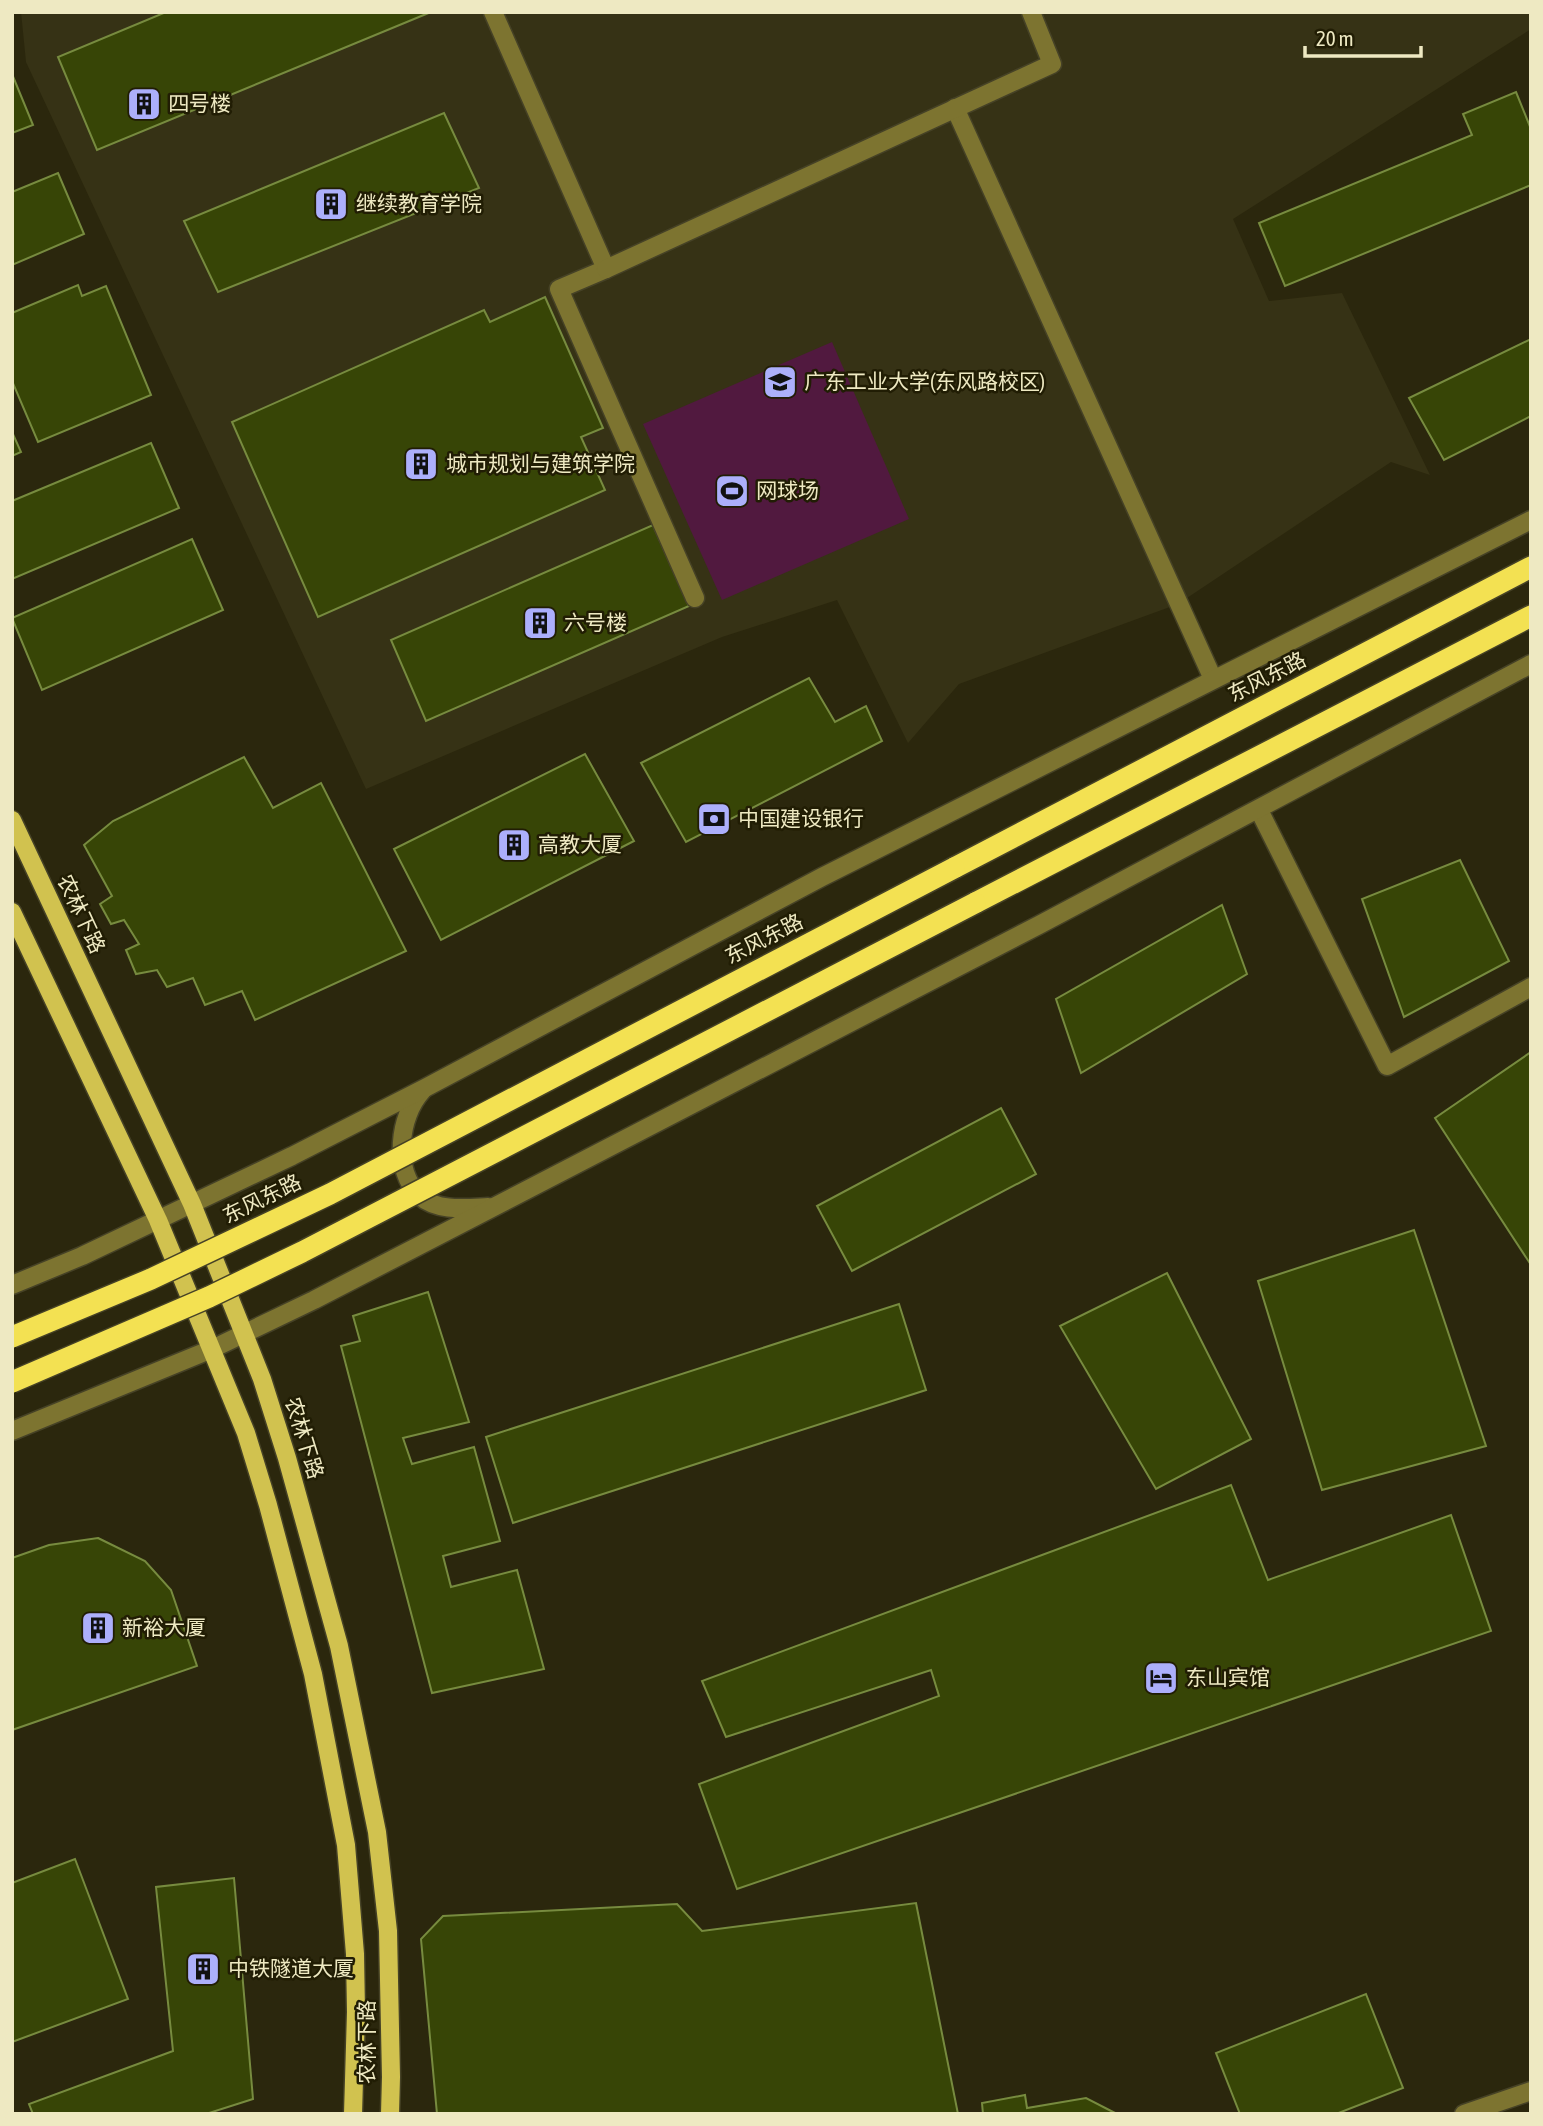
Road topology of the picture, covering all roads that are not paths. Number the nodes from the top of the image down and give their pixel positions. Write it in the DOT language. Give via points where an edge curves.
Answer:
graph roads {
  1 [pos="494,12"];
  2 [pos="1031,12"];
  3 [pos="955,108"];
  4 [pos="606,269"];
  5 [pos="1531,520"];
  6 [pos="1531,568"];
  7 [pos="695,598"];
  8 [pos="1531,616"];
  9 [pos="1531,664"];
  10 [pos="1213,679"];
  11 [pos="1259,810"];
  12 [pos="12,820"];
  13 [pos="12,912"];
  14 [pos="1531,987"];
  15 [pos="425,1088"];
  16 [pos="192,1204"];
  17 [pos="492,1207"];
  18 [pos="158,1220"];
  19 [pos="12,1285"];
  20 [pos="244,1334"];
  21 [pos="12,1337"];
  22 [pos="212,1349"];
  23 [pos="12,1382"];
  24 [pos="12,1431"];
  25 [pos="1531,2091"];
  26 [pos="352,2114"];
  27 [pos="390,2114"];
  28 [pos="1464,2114"];
  1 -- 4 [label="street"];
  2 -- 3 [label="street" via="1052,64"];
  3 -- 4 [label="street"];
  3 -- 10 [label="street"];
  4 -- 7 [label="street" via="559,289"];
  5 -- 10 [label="street"];
  6 -- 21 [label="highway, 东风东路, bridge" via="317,1200 151,1279"];
  8 -- 23 [label="highway, bridge" via="302,1252"];
  9 -- 11 [label="street"];
  10 -- 15 [label="street" via="822,877"];
  11 -- 14 [label="street" via="1387,1066"];
  11 -- 17 [label="street"];
  12 -- 16 [label="main road, 农林下路"];
  13 -- 18 [label="main road, 农林下路"];
  15 -- 16 [label="street"];
  15 -- 17 [label="street" via="410,1109 402,1132 410,1182 419,1196 432,1203"];
  16 -- 18 [label="street"];
  16 -- 20 [label="main road, 农林下路"];
  17 -- 20 [label="street"];
  18 -- 19 [label="street"];
  18 -- 22 [label="main road, 农林下路"];
  20 -- 22 [label="street"];
  20 -- 27 [label="main road, 农林下路" via="287,1458 330,1610 377,1832 388,1931"];
  22 -- 24 [label="street"];
  22 -- 26 [label="main road, 农林下路" via="246,1433 268,1506 313,1674 346,1844 355,1954"];
  25 -- 28 [label="street"];
}
